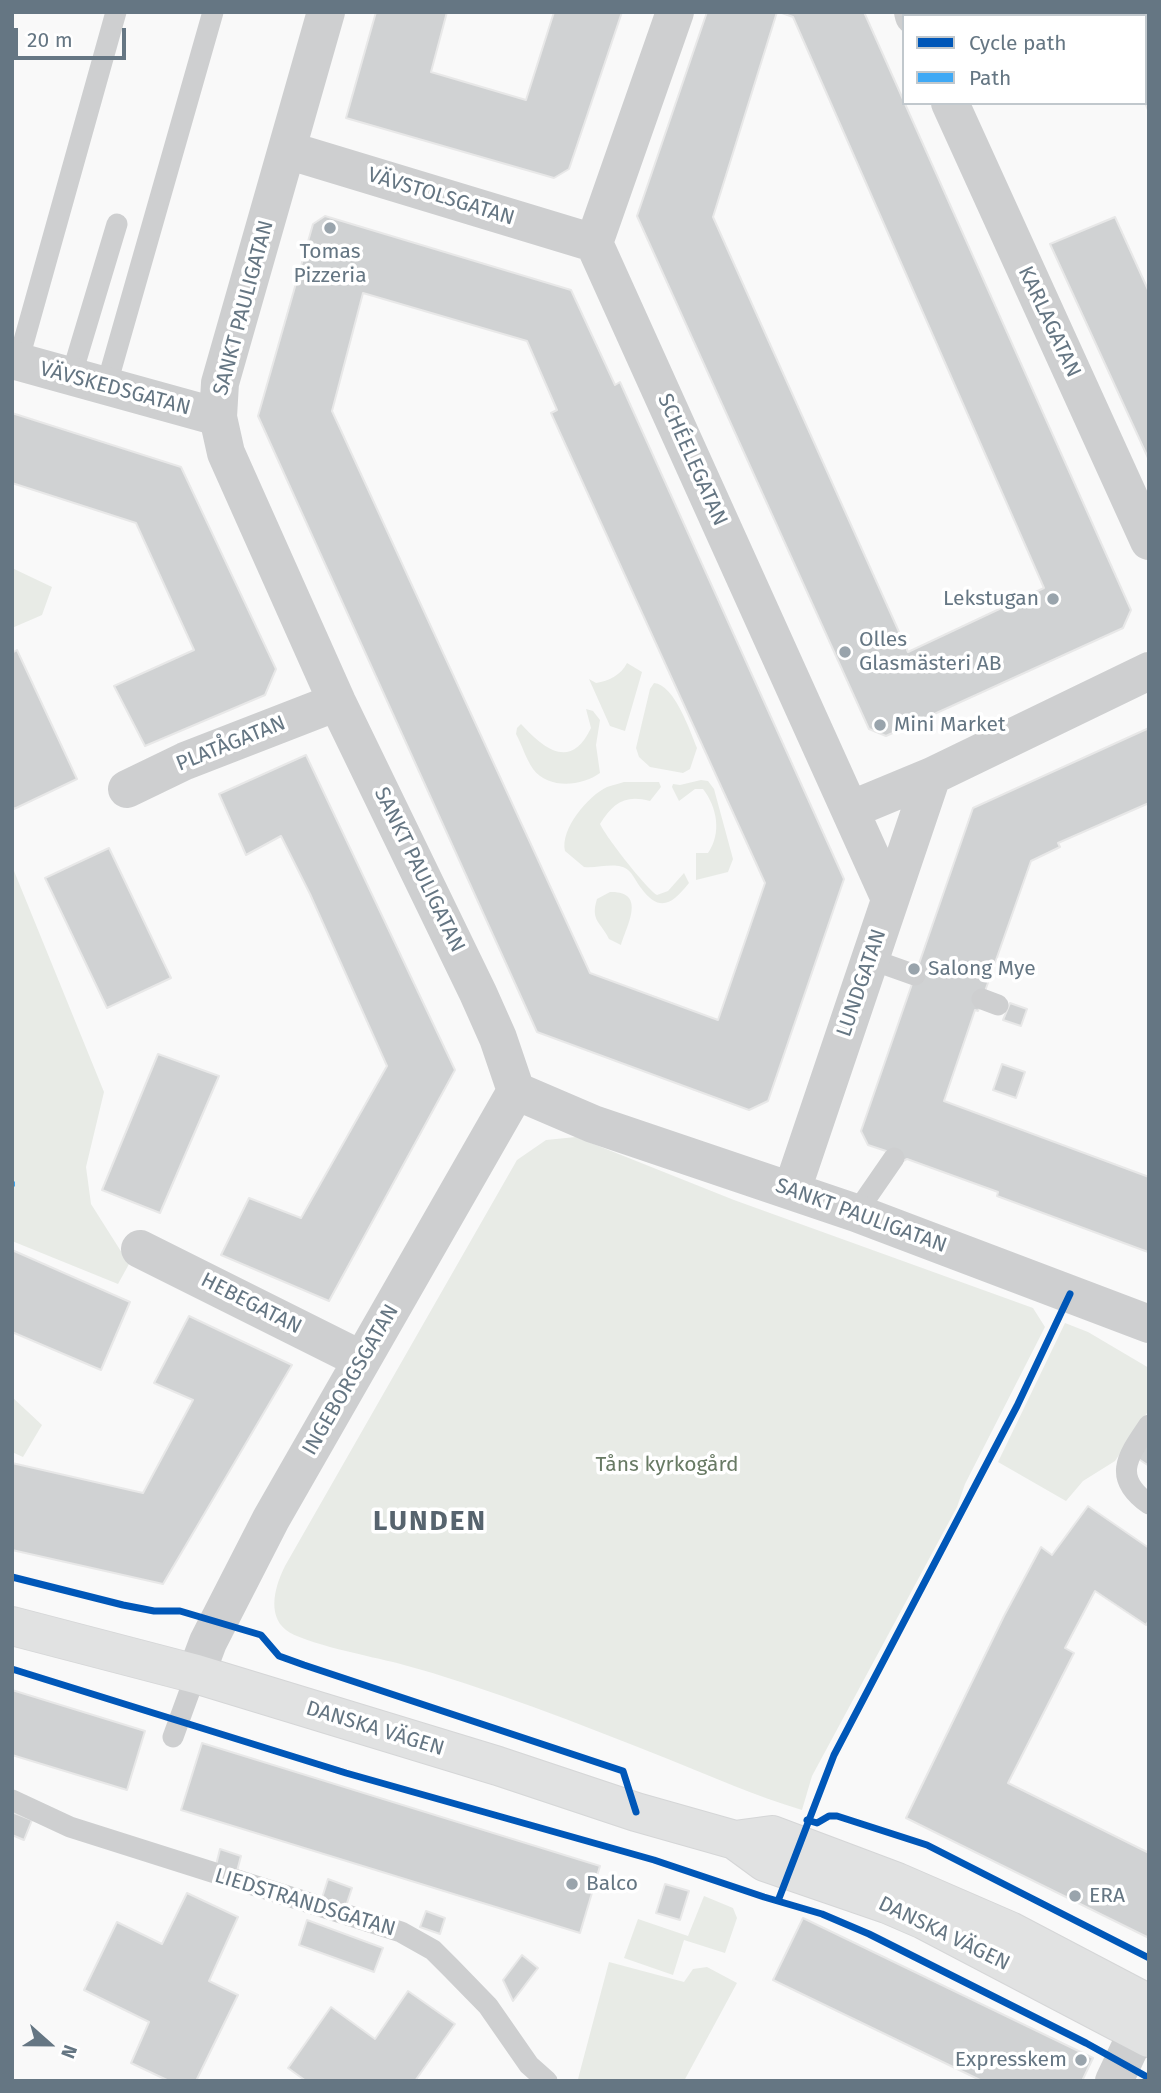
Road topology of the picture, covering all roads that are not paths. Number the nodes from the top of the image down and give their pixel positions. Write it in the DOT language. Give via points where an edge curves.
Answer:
graph roads {
  1 [pos="116,12"];
  2 [pos="213,12"];
  3 [pos="326,12"];
  4 [pos="675,12"];
  5 [pos="951,105"];
  6 [pos="287,150"];
  7 [pos="117,224"];
  8 [pos="594,243"];
  9 [pos="15,361"];
  10 [pos="89,382"];
  11 [pos="218,417"];
  12 [pos="1149,541"];
  13 [pos="1149,671"];
  14 [pos="337,702"];
  15 [pos="932,776"];
  16 [pos="127,789"];
  17 [pos="850,810"];
  18 [pos="890,899"];
  19 [pos="870,959"];
  20 [pos="915,975"];
  21 [pos="516,1091"];
  22 [pos="894,1158"];
  23 [pos="792,1191"];
  24 [pos="856,1213"];
  25 [pos="140,1249"];
  26 [pos="1149,1324"];
  27 [pos="362,1360"];
  28 [pos="1149,1425"];
  29 [pos="1149,1504"];
  30 [pos="12,1626"];
  31 [pos="196,1674"];
  32 [pos="173,1737"];
  33 [pos="12,1800"];
  34 [pos="1146,2020"];
  35 [pos="547,2081"];
  36 [pos="1114,2081"];
  1 -- 9 [label="lane"];
  2 -- 10 [label="lane"];
  3 -- 6 [label="street, SANKT PAULIGATAN"];
  4 -- 8 [label="street"];
  5 -- 12 [label="street, KARLAGATAN"];
  6 -- 8 [label="street, VÄVSTOLSGATAN"];
  6 -- 11 [label="street, SANKT PAULIGATAN" via="220,383"];
  7 -- 10 [label="lane"];
  8 -- 17 [label="street, SCHÉELEGATAN"];
  9 -- 10 [label="street, VÄVSKEDSGATAN"];
  10 -- 11 [label="street, VÄVSKEDSGATAN"];
  11 -- 14 [label="street, SANKT PAULIGATAN" via="226,453"];
  13 -- 15 [label="street"];
  14 -- 16 [label="street, PLATÅGATAN" via="185,761"];
  14 -- 21 [label="street, SANKT PAULIGATAN" via="478,993"];
  15 -- 17 [label="street"];
  15 -- 18 [label="street, LUNDGATAN"];
  17 -- 18 [label="street, SCHÉELEGATAN"];
  18 -- 19 [label="street, LUNDGATAN"];
  19 -- 20 [label="lane"];
  19 -- 23 [label="street, LUNDGATAN"];
  21 -- 23 [label="street, SANKT PAULIGATAN" via="593,1124"];
  21 -- 27 [label="street, INGEBORGSGATAN"];
  22 -- 24 [label="lane"];
  23 -- 24 [label="street, SANKT PAULIGATAN"];
  24 -- 26 [label="street, SANKT PAULIGATAN"];
  25 -- 27 [label="street, HEBEGATAN"];
  27 -- 31 [label="street, INGEBORGSGATAN" via="271,1519"];
  28 -- 29 [label="lane" via="1129,1454 1126,1476 1134,1493"];
  30 -- 31 [label="street, DANSKA VÄGEN"];
  31 -- 32 [label="lane"];
  31 -- 34 [label="street, DANSKA VÄGEN" via="735,1840 765,1862 887,1904"];
  33 -- 35 [label="lane, LIEDSTRANDSGATAN" via="93,1835 401,1932 442,1959 488,2007 529,2065"];
  34 -- 36 [label="street"];
}
